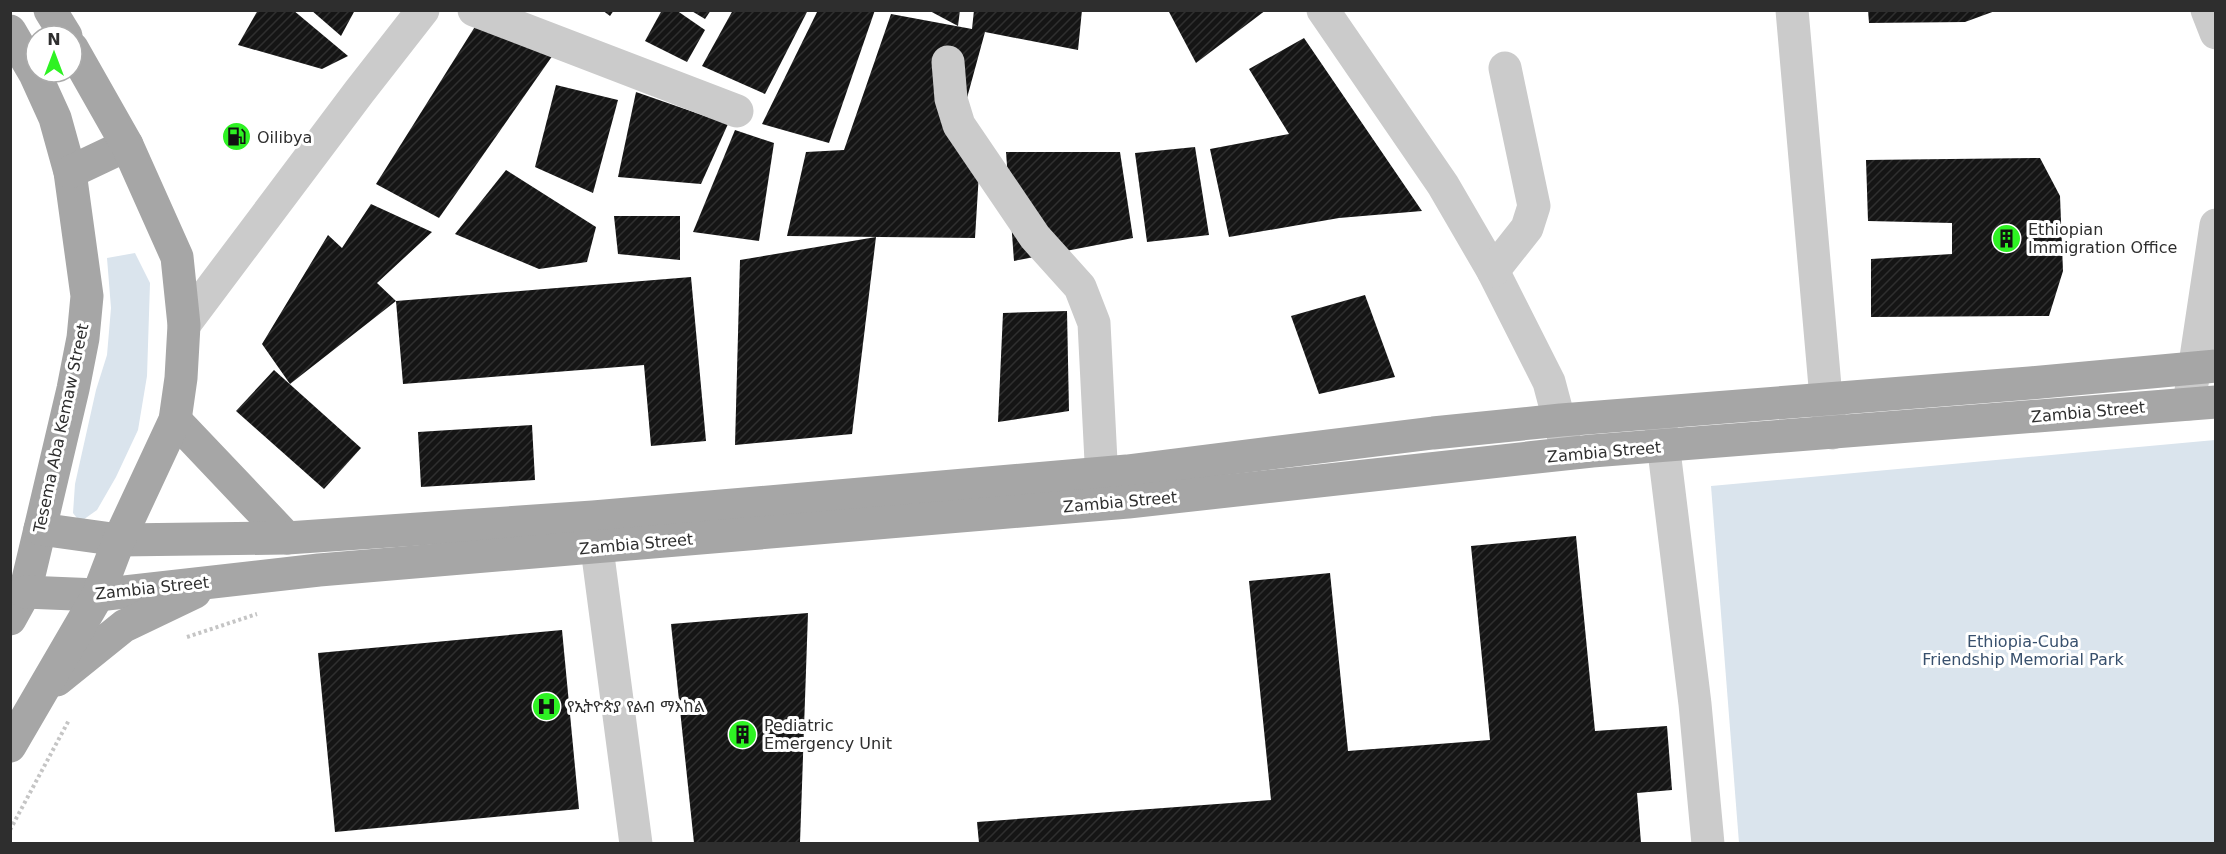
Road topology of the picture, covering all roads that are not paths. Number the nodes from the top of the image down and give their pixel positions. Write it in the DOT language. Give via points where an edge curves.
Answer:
graph roads {
  1 [pos="50,10"];
  2 [pos="423,10"];
  3 [pos="474,10"];
  4 [pos="1323,10"];
  5 [pos="1792,10"];
  6 [pos="2207,10"];
  7 [pos="59,24"];
  8 [pos="10,31"];
  9 [pos="2216,33"];
  10 [pos="948,62"];
  11 [pos="1505,68"];
  12 [pos="84,70"];
  13 [pos="736,111"];
  14 [pos="126,145"];
  15 [pos="70,172"];
  16 [pos="2216,225"];
  17 [pos="1493,272"];
  18 [pos="184,325"];
  19 [pos="2205,367"];
  20 [pos="1826,398"];
  21 [pos="2202,403"];
  22 [pos="1660,413"];
  23 [pos="175,420"];
  24 [pos="1561,420"];
  25 [pos="1832,433"];
  26 [pos="1663,447"];
  27 [pos="1568,454"];
  28 [pos="1103,488"];
  29 [pos="40,529"];
  30 [pos="595,532"];
  31 [pos="287,538"];
  32 [pos="119,540"];
  33 [pos="212,582"];
  34 [pos="98,595"];
  35 [pos="18,605"];
  36 [pos="41,692"];
  37 [pos="10,746"];
  38 [pos="636,843"];
  39 [pos="1708,843"];
  1 -- 7 [label="main road"];
  2 -- 18 [label="street"];
  3 -- 13 [label="street"];
  4 -- 17 [label="street" via="1443,185"];
  5 -- 20 [label="street"];
  6 -- 9 [label="street"];
  8 -- 15 [label="main road, Tesema Aba Kemaw Street" via="55,118"];
  10 -- 28 [label="street" via="951,99 959,125 1035,237 1080,287 1090,307"];
  11 -- 17 [label="street" via="1534,206 1527,228"];
  12 -- 14 [label="main road"];
  14 -- 15 [label="main road"];
  14 -- 18 [label="main road" via="177,258"];
  15 -- 29 [label="main road, Tesema Aba Kemaw Street" via="87,296 73,389"];
  16 -- 19 [label="street"];
  17 -- 24 [label="street" via="1549,382"];
  18 -- 23 [label="main road" via="182,378"];
  19 -- 20 [label="main road, Zambia Street"];
  19 -- 21 [label="street"];
  20 -- 22 [label="main road, Zambia Street"];
  20 -- 25 [label="street"];
  21 -- 25 [label="main road, Zambia Street"];
  22 -- 24 [label="main road, Zambia Street"];
  22 -- 26 [label="street"];
  23 -- 31 [label="main road"];
  23 -- 32 [label="main road"];
  24 -- 27 [label="street"];
  24 -- 28 [label="main road, Zambia Street"];
  25 -- 26 [label="main road, Zambia Street"];
  26 -- 27 [label="main road, Zambia Street"];
  26 -- 39 [label="street"];
  27 -- 28 [label="main road, Zambia Street"];
  28 -- 30 [label="main road, Zambia Street"];
  29 -- 32 [label="main road, Zambia Street"];
  29 -- 35 [label="main road, Tesema Aba Kemaw Street"];
  30 -- 31 [label="main road, Zambia Street"];
  30 -- 33 [label="main road, Zambia Street"];
  30 -- 38 [label="street"];
  31 -- 32 [label="main road, Zambia Street"];
  32 -- 34 [label="main road"];
  33 -- 34 [label="main road, Zambia Street"];
  33 -- 36 [label="main road" via="124,626"];
  34 -- 35 [label="main road, Zambia Street"];
  34 -- 36 [label="main road"];
  36 -- 37 [label="main road"];
}
